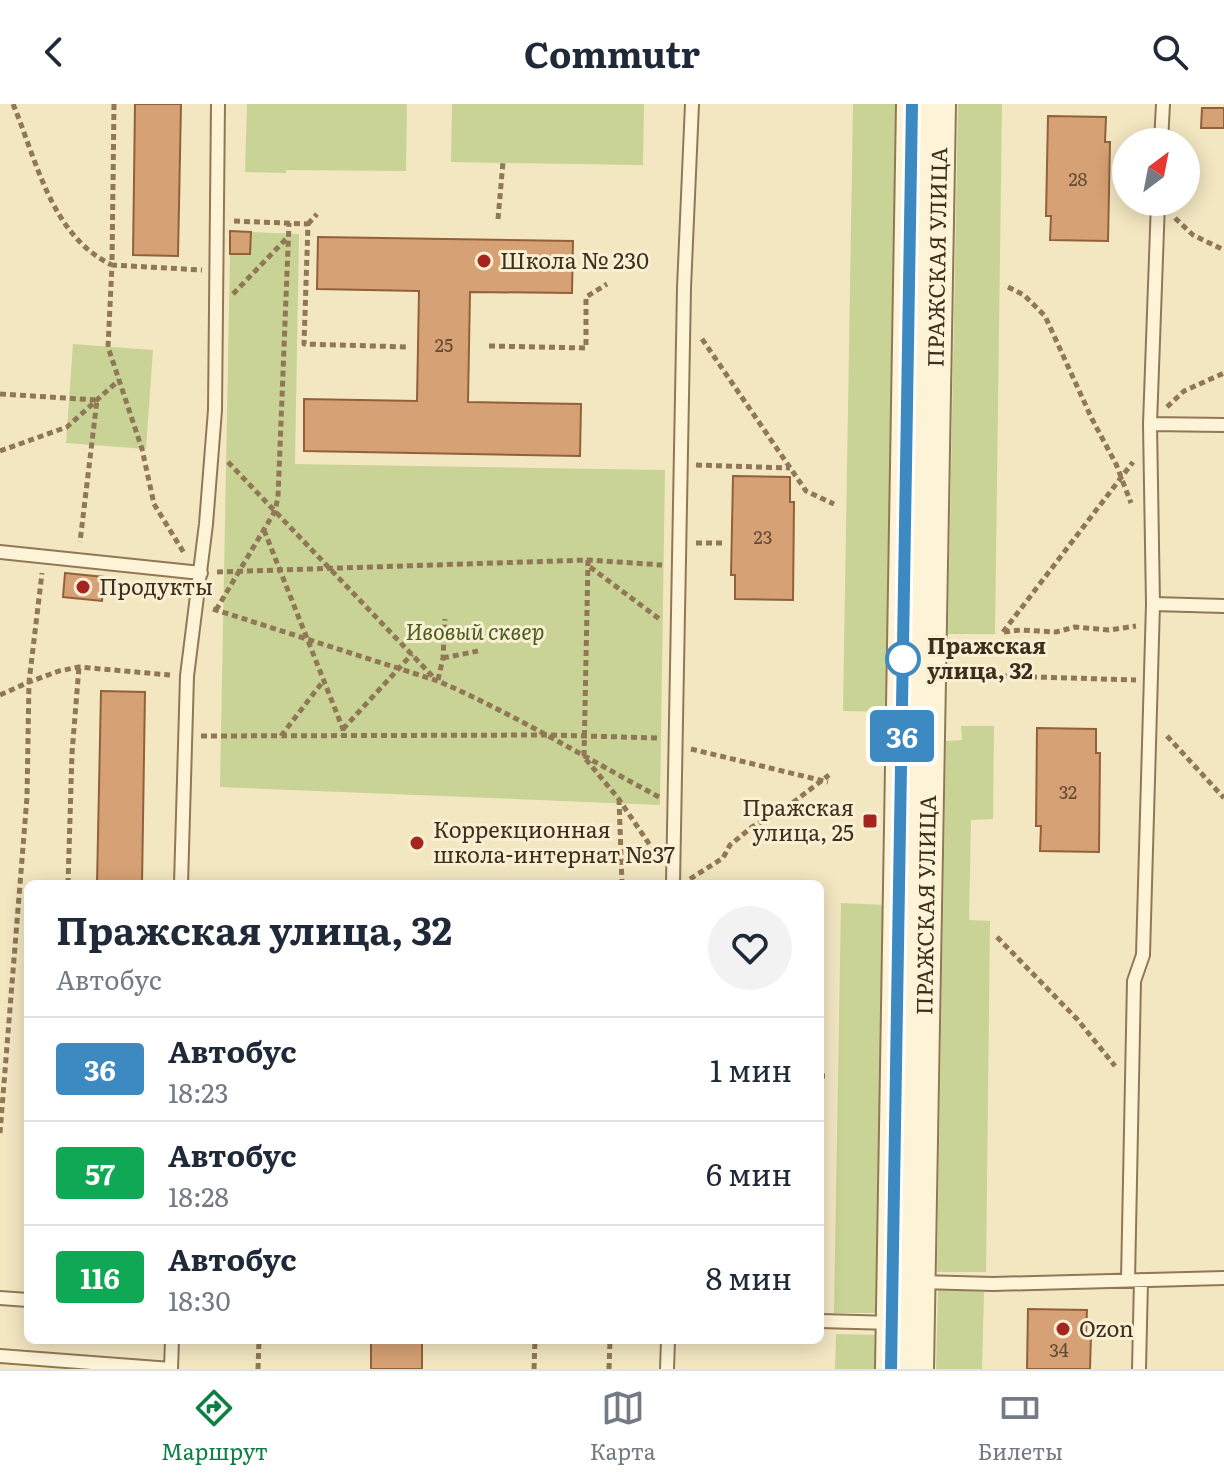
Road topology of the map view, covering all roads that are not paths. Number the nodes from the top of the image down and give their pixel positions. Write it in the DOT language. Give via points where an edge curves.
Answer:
graph roads {
  1 [pos="218,104"];
  2 [pos="692,104"];
  3 [pos="912,104"];
  4 [pos="940,104"];
  5 [pos="1163,104"];
  6 [pos="1162,128"];
  7 [pos="1158,216"];
  8 [pos="1224,425"];
  9 [pos="1150,431"];
  10 [pos="0,552"];
  11 [pos="201,573"];
  12 [pos="1153,604"];
  13 [pos="1224,606"];
  14 [pos="181,880"];
  15 [pos="675,880"];
  16 [pos="1224,1278"];
  17 [pos="1135,1280"];
  18 [pos="906,1281"];
  19 [pos="0,1298"];
  20 [pos="24,1300"];
  21 [pos="824,1321"];
  22 [pos="905,1324"];
  23 [pos="172,1344"];
  24 [pos="668,1344"];
  25 [pos="0,1356"];
  26 [pos="171,1368"];
  27 [pos="667,1369"];
  28 [pos="891,1369"];
  29 [pos="918,1369"];
  30 [pos="1139,1369"];
  1 -- 11 [label="lane" via="212,445"];
  2 -- 15 [label="lane" via="683,315"];
  3 -- 18 [label="street, ПРАЖСКАЯ УЛИЦА"];
  4 -- 18 [label="street, ПРАЖСКАЯ УЛИЦА"];
  5 -- 6 [label="lane"];
  7 -- 9 [label="lane"];
  8 -- 9 [label="lane"];
  9 -- 12 [label="lane"];
  10 -- 11 [label="lane"];
  11 -- 14 [label="lane" via="187,676"];
  12 -- 13 [label="lane"];
  12 -- 17 [label="lane" via="1143,955 1134,981"];
  16 -- 17 [label="lane"];
  17 -- 18 [label="lane"];
  17 -- 30 [label="lane"];
  18 -- 22 [label="street, ПРАЖСКАЯ УЛИЦА"];
  19 -- 20 [label="lane"];
  21 -- 22 [label="lane"];
  22 -- 28 [label="street, ПРАЖСКАЯ УЛИЦА"];
  22 -- 29 [label="street, ПРАЖСКАЯ УЛИЦА"];
  23 -- 26 [label="lane"];
  24 -- 27 [label="lane"];
  25 -- 26 [label="lane"];
}
